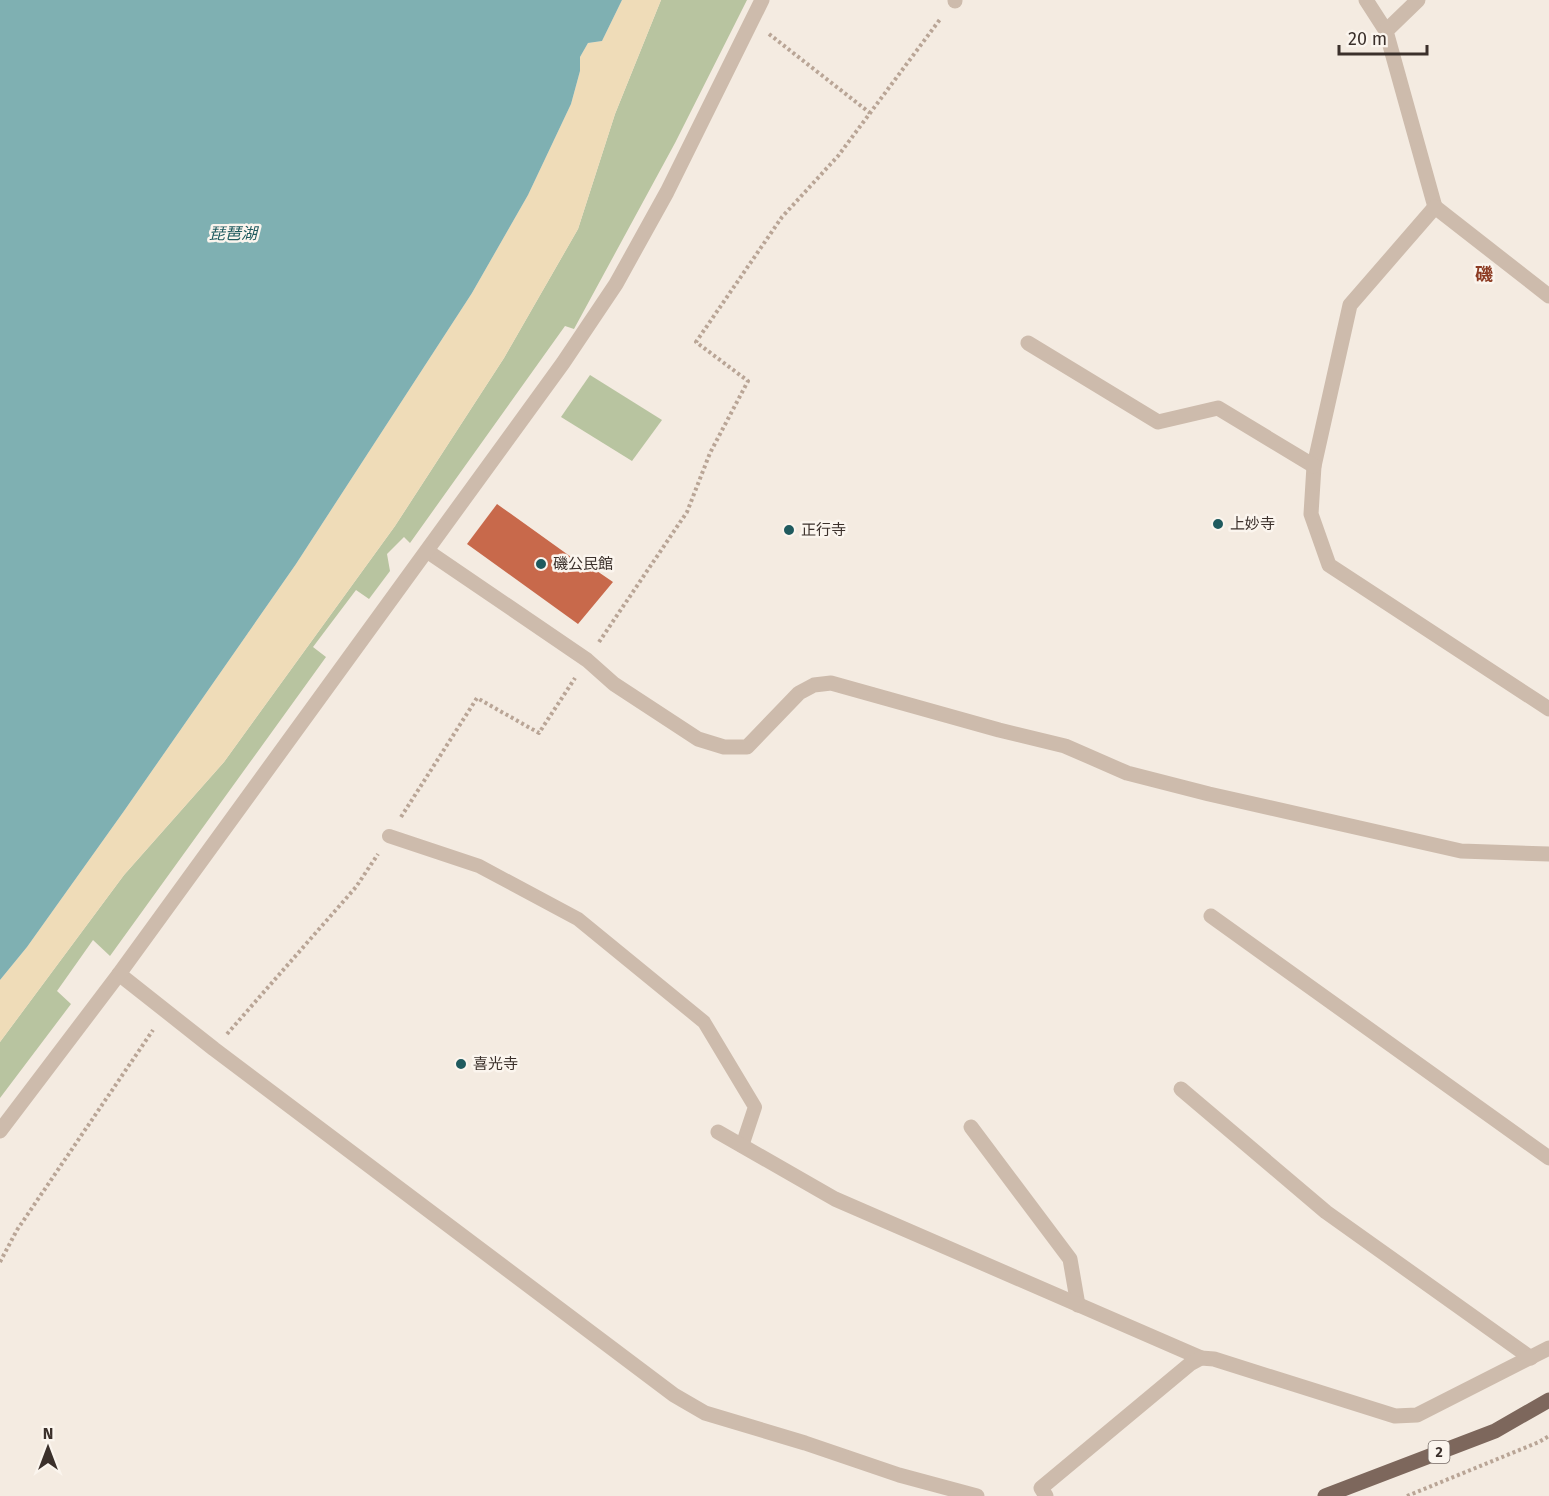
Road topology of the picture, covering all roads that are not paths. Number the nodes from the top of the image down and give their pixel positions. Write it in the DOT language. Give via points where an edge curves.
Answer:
graph roads {
  1 [pos="762,0"];
  2 [pos="1366,0"];
  3 [pos="1418,0"];
  4 [pos="1386,31"];
  5 [pos="1435,207"];
  6 [pos="1549,296"];
  7 [pos="1028,343"];
  8 [pos="1314,466"];
  9 [pos="427,550"];
  10 [pos="1549,709"];
  11 [pos="389,836"];
  12 [pos="1549,854"];
  13 [pos="1211,916"];
  14 [pos="119,974"];
  15 [pos="1181,1089"];
  16 [pos="971,1127"];
  17 [pos="0,1131"];
  18 [pos="718,1132"];
  19 [pos="742,1146"];
  20 [pos="1549,1158"];
  21 [pos="1078,1305"];
  22 [pos="1549,1348"];
  23 [pos="1201,1358"];
  24 [pos="1531,1358"];
  25 [pos="1549,1400"];
  26 [pos="1039,1493"];
  27 [pos="976,1496"];
  28 [pos="1325,1496"];
  1 -- 9 [label="street" via="667,192 616,284"];
  2 -- 4 [label="street"];
  3 -- 4 [label="street"];
  4 -- 5 [label="street"];
  5 -- 6 [label="street"];
  5 -- 8 [label="street" via="1350,305"];
  7 -- 8 [label="street" via="1158,422 1218,408"];
  8 -- 10 [label="street" via="1311,514 1329,565"];
  9 -- 12 [label="street" via="587,660 614,684 698,739 724,747 747,747 799,693 814,685 831,683 1065,746 1127,773 1209,794 1461,851"];
  9 -- 14 [label="street"];
  11 -- 19 [label="lane" via="479,866 579,919 704,1023 755,1107"];
  13 -- 20 [label="street"];
  14 -- 17 [label="street"];
  14 -- 27 [label="street" via="674,1395 705,1413"];
  15 -- 24 [label="street" via="1326,1212"];
  16 -- 21 [label="street" via="1070,1259"];
  18 -- 19 [label="street"];
  19 -- 21 [label="street" via="835,1200"];
  21 -- 23 [label="street"];
  22 -- 24 [label="street"];
  23 -- 24 [label="street" via="1395,1416 1417,1416"];
  23 -- 26 [label="street"];
  25 -- 28 [label="main road, 2" via="1495,1431"];
}
